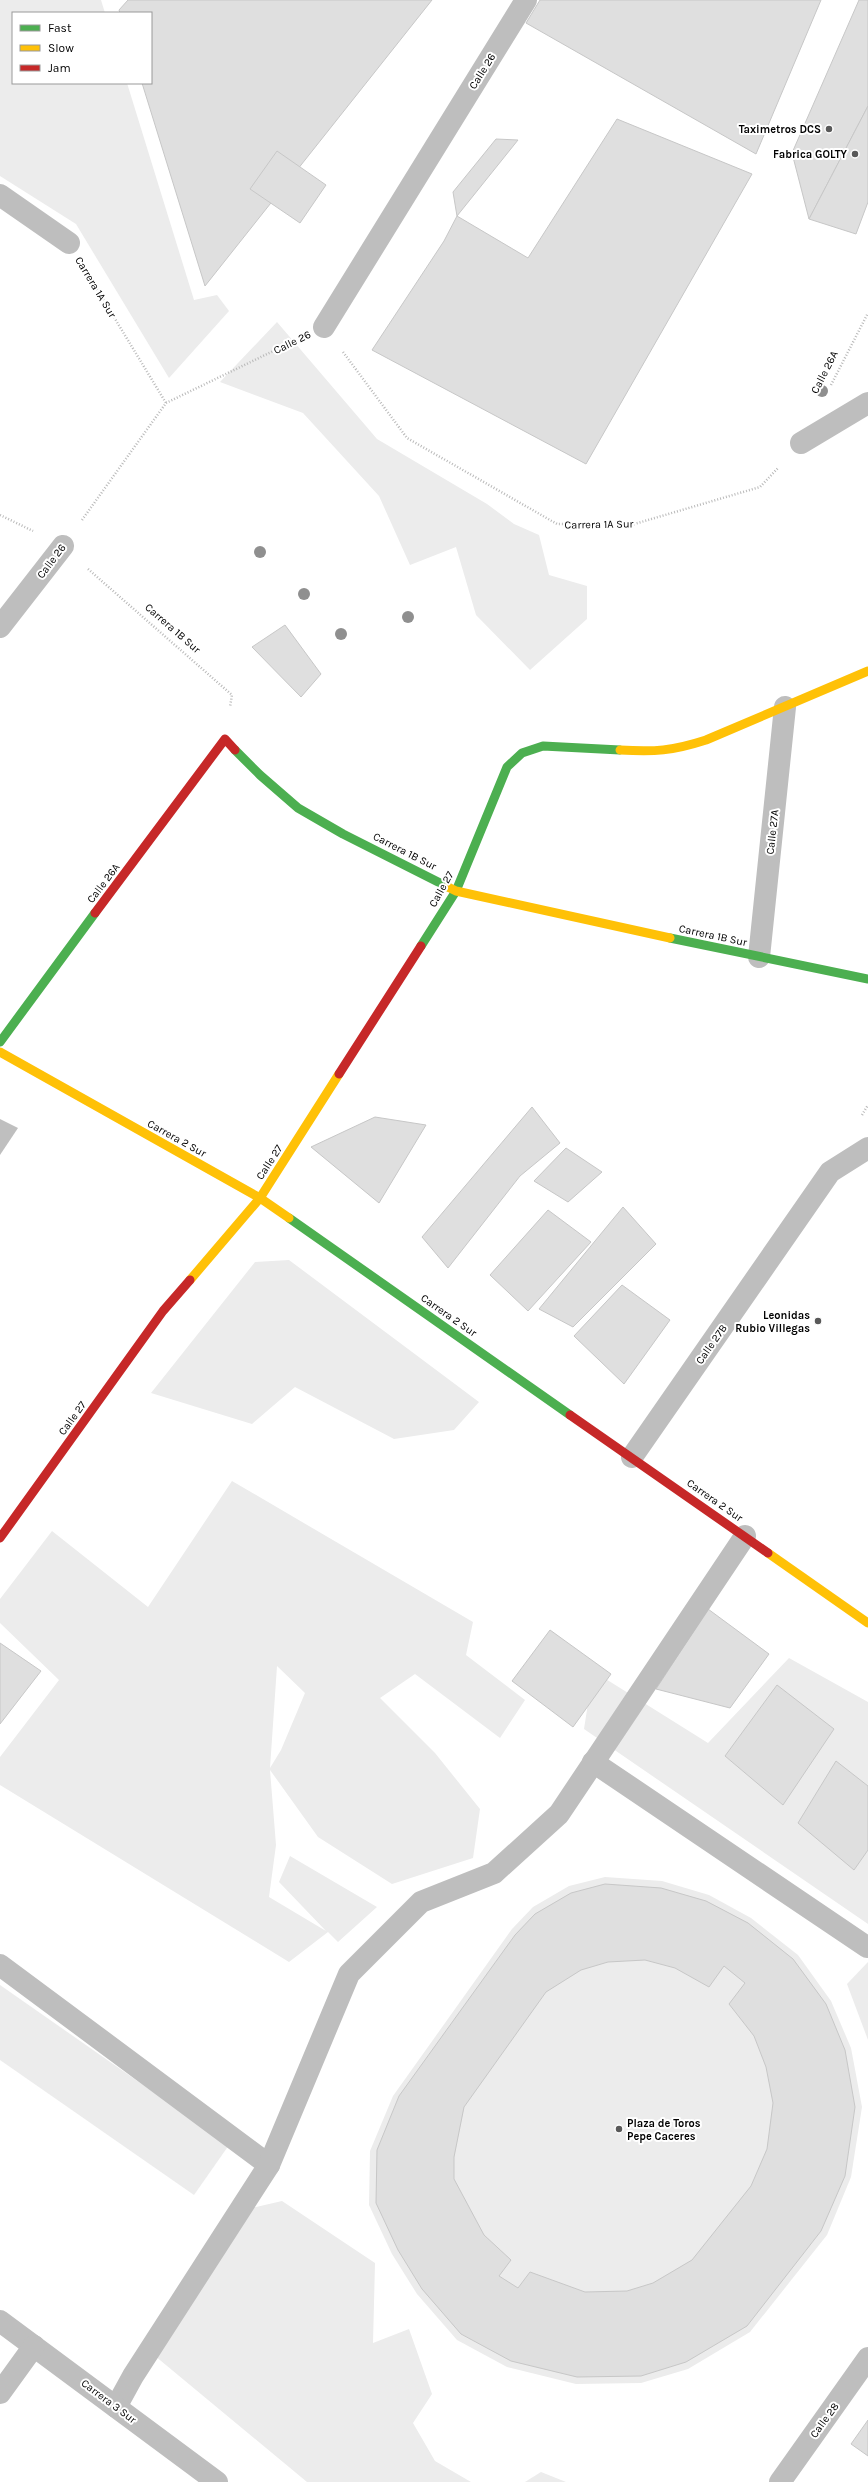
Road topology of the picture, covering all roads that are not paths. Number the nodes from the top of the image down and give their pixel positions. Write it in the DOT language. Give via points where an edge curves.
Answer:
graph roads {
  1 [pos="526,0"];
  2 [pos="0,195"];
  3 [pos="69,243"];
  4 [pos="324,327"];
  5 [pos="868,402"];
  6 [pos="801,443"];
  7 [pos="63,546"];
  8 [pos="0,627"];
  9 [pos="868,671"];
  10 [pos="785,707"];
  11 [pos="225,739"];
  12 [pos="456,890"];
  13 [pos="759,957"];
  14 [pos="868,979"];
  15 [pos="0,1042"];
  16 [pos="0,1052"];
  17 [pos="868,1148"];
  18 [pos="260,1198"];
  19 [pos="632,1457"];
  20 [pos="745,1536"];
  21 [pos="0,1538"];
  22 [pos="868,1623"];
  23 [pos="593,1762"];
  24 [pos="867,1947"];
  25 [pos="0,1965"];
  26 [pos="269,2165"];
  27 [pos="0,2321"];
  28 [pos="34,2346"];
  29 [pos="868,2358"];
  30 [pos="0,2394"];
  31 [pos="116,2407"];
  32 [pos="217,2482"];
  33 [pos="780,2482"];
  1 -- 4 [label="street, Calle 26"];
  2 -- 3 [label="street"];
  5 -- 6 [label="street"];
  7 -- 8 [label="street, Calle 26"];
  9 -- 10 [label="street"];
  10 -- 12 [label="street, Calle 27" via="679,749 659,752 543,746 522,753 507,766"];
  10 -- 13 [label="street, Calle 27A"];
  11 -- 12 [label="street, Carrera 1B Sur" via="260,775 298,808 343,834"];
  11 -- 15 [label="street, Calle 26A"];
  12 -- 13 [label="street, Carrera 1B Sur"];
  12 -- 18 [label="street, Calle 27"];
  13 -- 14 [label="street, Carrera 1B Sur"];
  16 -- 18 [label="street, Carrera 2 Sur"];
  17 -- 19 [label="street, Calle 27B" via="830,1172"];
  18 -- 19 [label="street, Carrera 2 Sur"];
  18 -- 21 [label="street, Calle 27" via="163,1311"];
  19 -- 20 [label="street, Carrera 2 Sur"];
  20 -- 22 [label="street, Carrera 2 Sur"];
  20 -- 23 [label="street"];
  23 -- 24 [label="street"];
  23 -- 26 [label="street" via="559,1814 494,1873 421,1902 349,1974"];
  25 -- 26 [label="street"];
  26 -- 31 [label="street" via="133,2376"];
  27 -- 28 [label="street, Carrera 3 Sur"];
  28 -- 30 [label="street"];
  28 -- 31 [label="street, Carrera 3 Sur"];
  29 -- 33 [label="street, Calle 28"];
  31 -- 32 [label="street, Carrera 3 Sur"];
}
